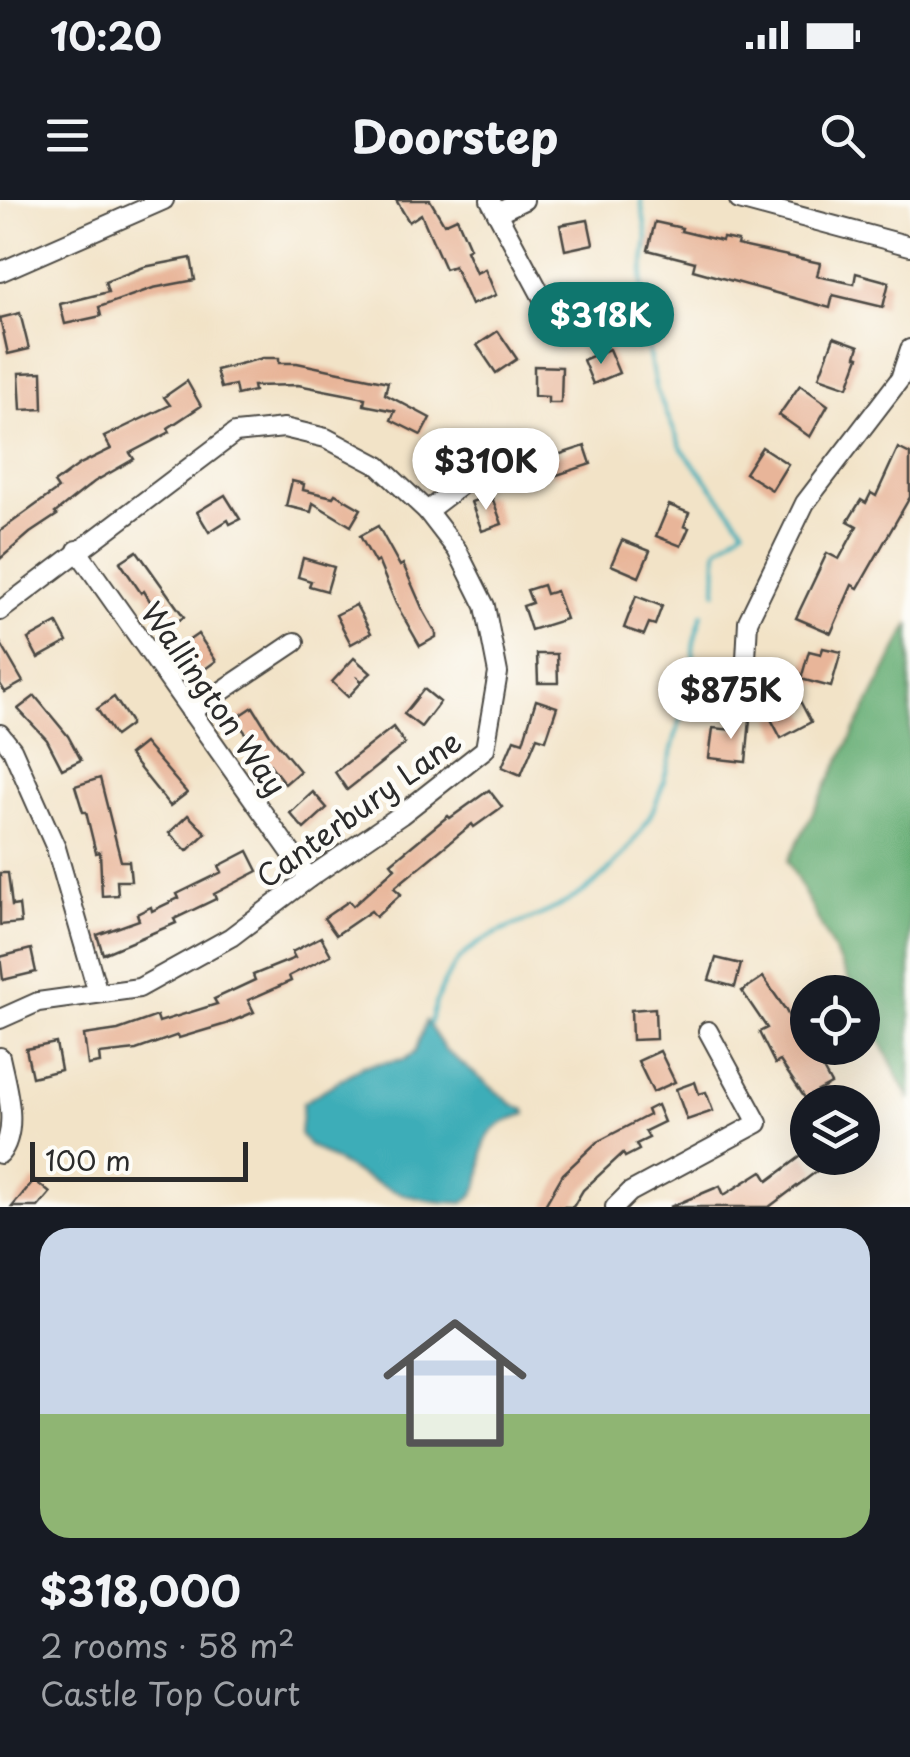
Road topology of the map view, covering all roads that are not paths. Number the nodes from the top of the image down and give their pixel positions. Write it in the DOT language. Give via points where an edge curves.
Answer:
graph roads {
  1 [pos="164,200"];
  2 [pos="524,200"];
  3 [pos="739,200"];
  4 [pos="493,206"];
  5 [pos="910,246"];
  6 [pos="0,272"];
  7 [pos="548,308"];
  8 [pos="910,350"];
  9 [pos="516,443"];
  10 [pos="427,511"];
  11 [pos="78,550"];
  12 [pos="0,611"];
  13 [pos="295,642"];
  14 [pos="746,659"];
  15 [pos="191,712"];
  16 [pos="0,734"];
  17 [pos="308,878"];
  18 [pos="98,993"];
  19 [pos="0,1019"];
  20 [pos="708,1031"];
  21 [pos="0,1057"];
  22 [pos="0,1154"];
  23 [pos="615,1207"];
  1 -- 6 [label="street"];
  2 -- 4 [label="street"];
  3 -- 5 [label="street"];
  4 -- 7 [label="street"];
  8 -- 14 [label="street" via="900,379 805,504 748,620"];
  9 -- 10 [label="street"];
  10 -- 11 [label="street, Canterbury Lane" via="380,466 326,438 284,428 236,433"];
  10 -- 17 [label="street, Canterbury Lane" via="457,550 485,606 498,673 485,749"];
  11 -- 12 [label="street, Canterbury Lane"];
  11 -- 15 [label="street, Wallington Way"];
  13 -- 15 [label="street"];
  15 -- 17 [label="street, Wallington Way"];
  16 -- 18 [label="street" via="56,848"];
  17 -- 18 [label="street, Canterbury Lane" via="232,937 139,988"];
  18 -- 19 [label="street, Canterbury Lane" via="38,1002"];
  20 -- 23 [label="street" via="758,1124 630,1192"];
  21 -- 22 [label="street" via="11,1124"];
}
